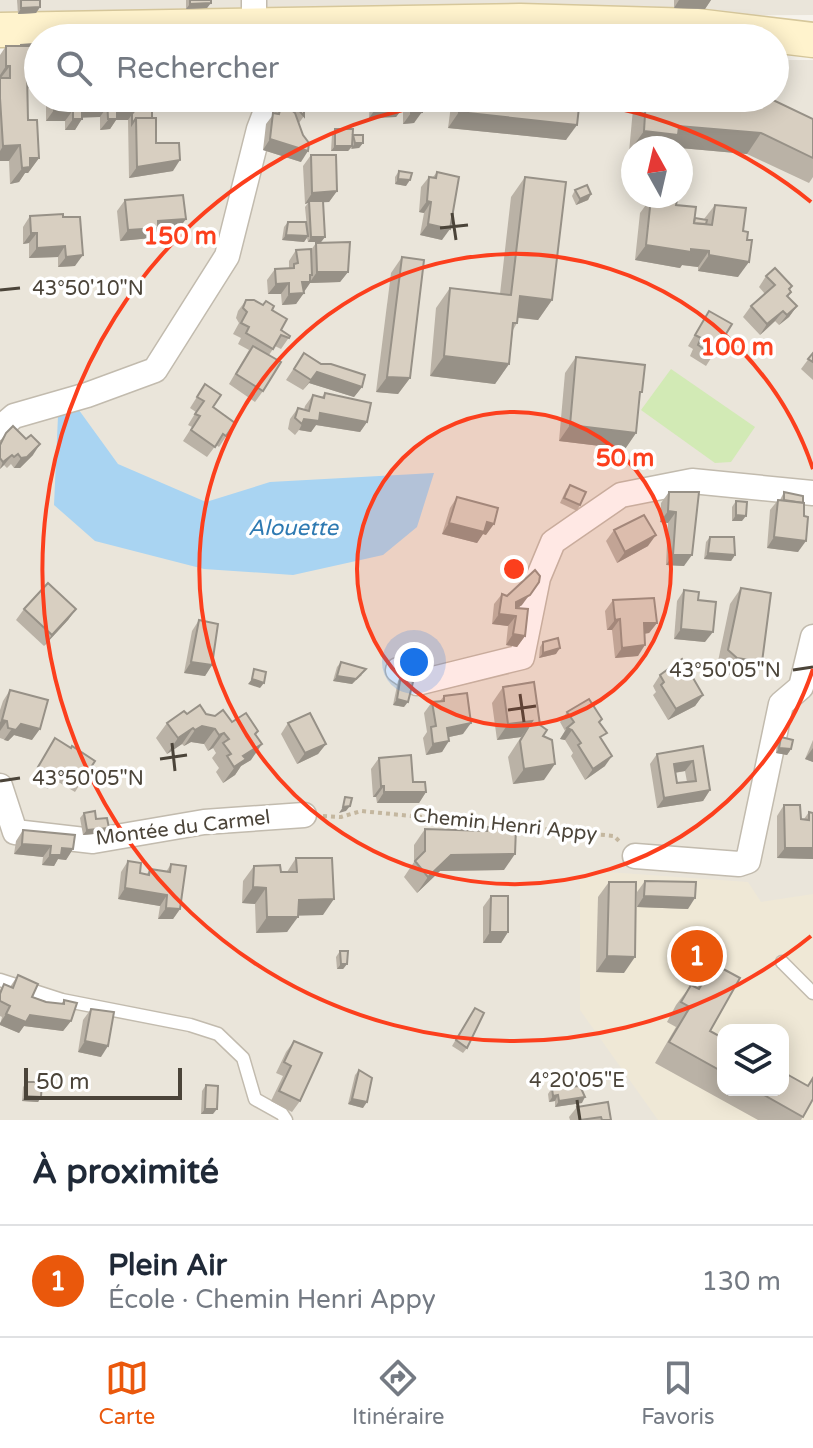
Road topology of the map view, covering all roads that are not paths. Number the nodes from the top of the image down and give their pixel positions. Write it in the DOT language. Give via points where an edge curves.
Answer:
graph roads {
  1 [pos="254,13"];
  2 [pos="90,24"];
  3 [pos="279,24"];
  4 [pos="452,24"];
  5 [pos="640,24"];
  6 [pos="24,28"];
  7 [pos="0,30"];
  8 [pos="789,37"];
  9 [pos="813,40"];
  10 [pos="266,112"];
  11 [pos="0,428"];
  12 [pos="813,493"];
  13 [pos="813,637"];
  14 [pos="398,670"];
  15 [pos="0,786"];
  16 [pos="304,815"];
  17 [pos="635,856"];
  18 [pos="782,962"];
  19 [pos="0,980"];
  20 [pos="813,993"];
  21 [pos="286,1120"];
  1 -- 2 [label="main road"];
  1 -- 3 [label="main road"];
  4 -- 5 [label="main road"];
  6 -- 7 [label="main road"];
  8 -- 9 [label="main road"];
  10 -- 11 [label="street" via="227,256 155,370 14,416"];
  12 -- 14 [label="street" via="692,481 621,495 553,542 538,578 522,657 417,683"];
  13 -- 17 [label="street" via="801,687 781,704 748,861"];
  15 -- 16 [label="street, Montée du Carmel" via="15,832 93,841 204,822"];
  18 -- 20 [label="lane"];
  19 -- 21 [label="lane" via="62,1000 218,1034 243,1058 255,1099"];
}
